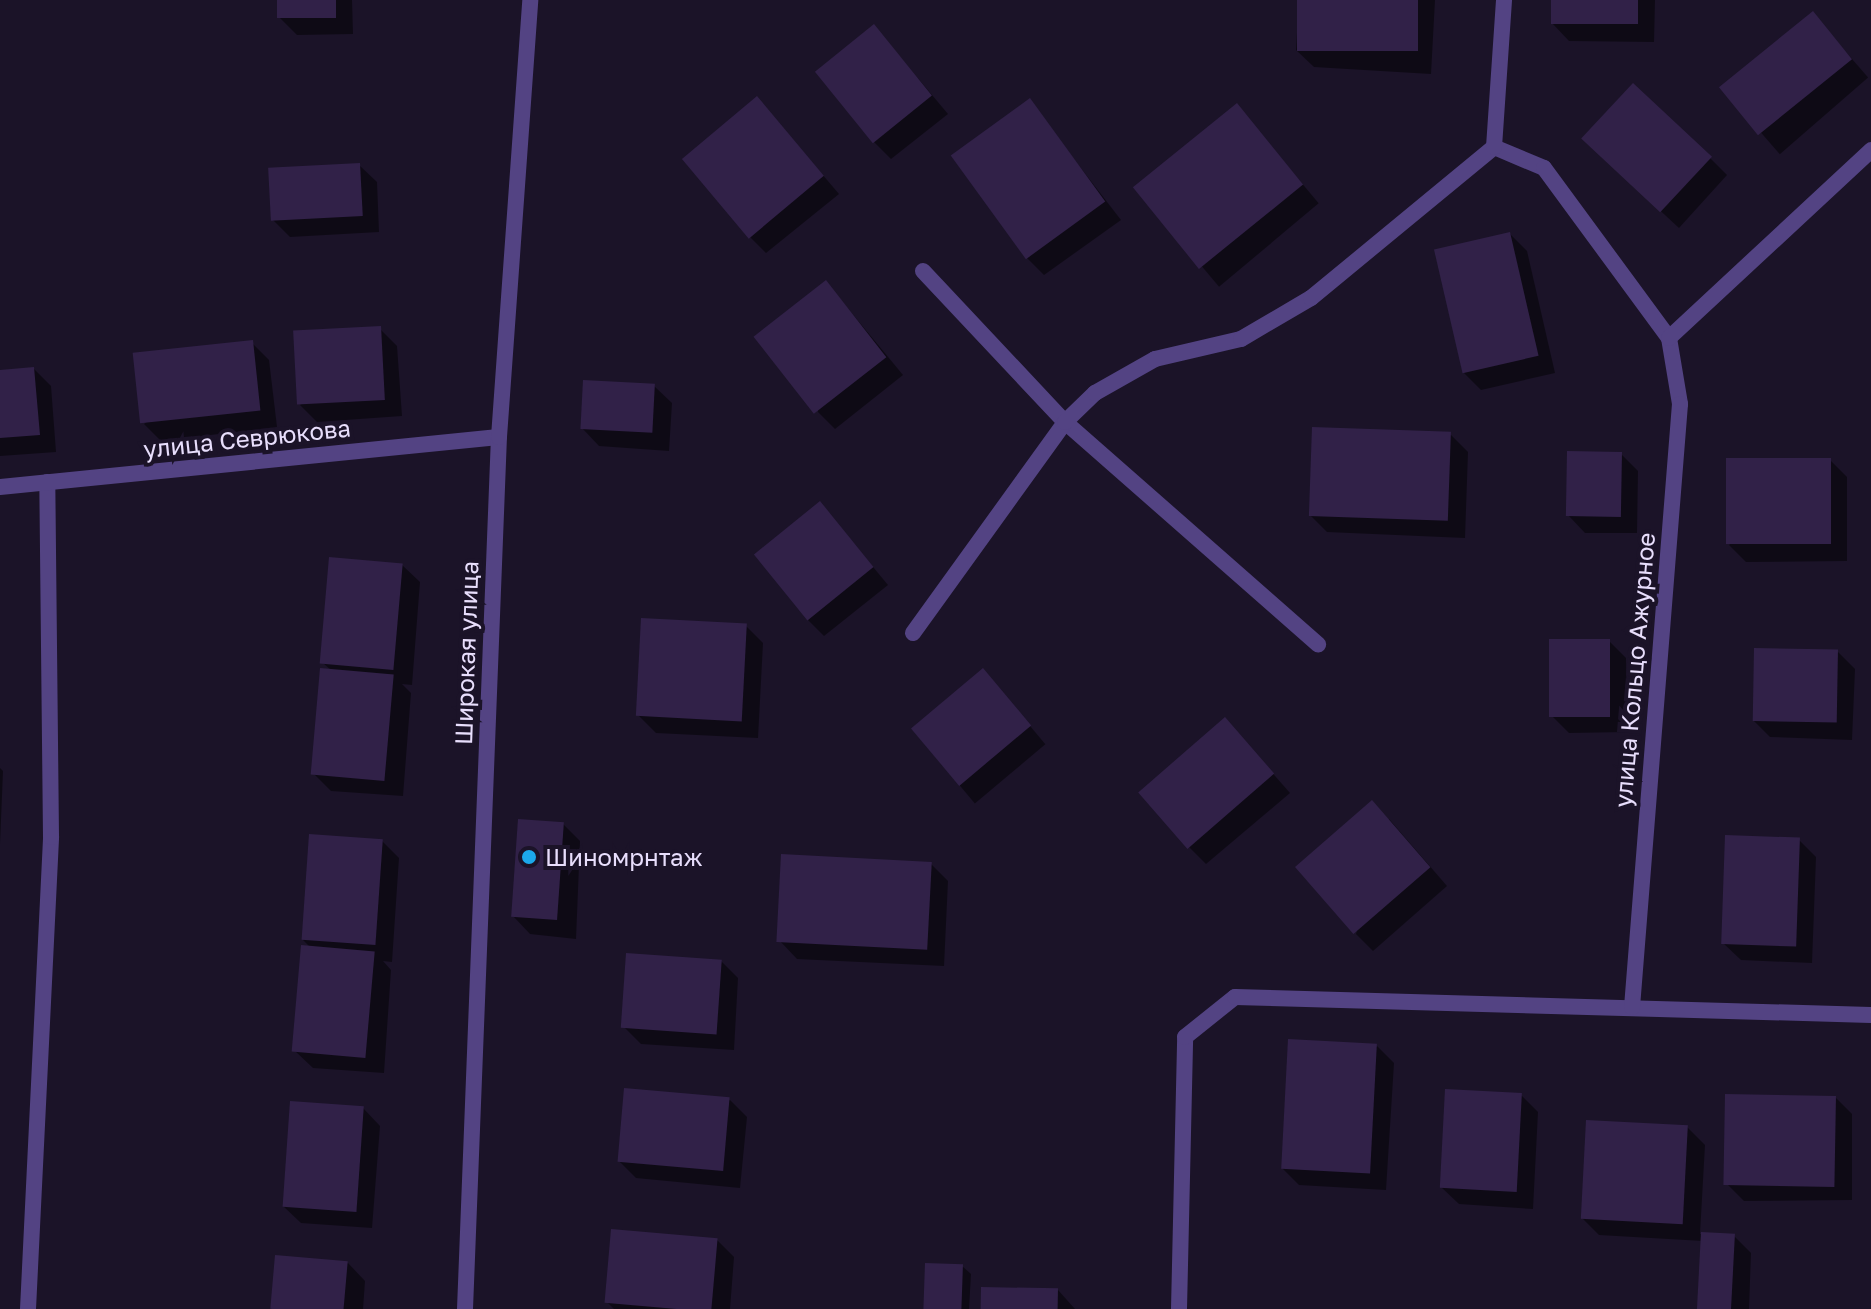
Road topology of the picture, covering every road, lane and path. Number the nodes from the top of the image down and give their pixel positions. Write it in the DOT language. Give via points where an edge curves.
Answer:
graph roads {
  1 [pos="530,0"];
  2 [pos="1504,0"];
  3 [pos="1494,147"];
  4 [pos="1871,150"];
  5 [pos="923,271"];
  6 [pos="1669,338"];
  7 [pos="1065,422"];
  8 [pos="499,437"];
  9 [pos="47,482"];
  10 [pos="0,487"];
  11 [pos="913,633"];
  12 [pos="1318,644"];
  13 [pos="1632,1007"];
  14 [pos="1871,1015"];
  15 [pos="28,1309"];
  16 [pos="465,1309"];
  17 [pos="1179,1309"];
  1 -- 8 [label="street, Широкая улица"];
  2 -- 3 [label="street"];
  3 -- 6 [label="street, улица Кольцо Ажурное" via="1544,168"];
  3 -- 7 [label="street" via="1311,298 1241,339 1155,359 1095,393"];
  4 -- 6 [label="street"];
  5 -- 7 [label="street"];
  6 -- 13 [label="street, улица Кольцо Ажурное" via="1680,404"];
  7 -- 11 [label="street"];
  7 -- 12 [label="street"];
  8 -- 9 [label="street, улица Севрюкова"];
  8 -- 16 [label="street, Широкая улица"];
  9 -- 10 [label="street, улица Севрюкова"];
  9 -- 15 [label="street" via="51,837"];
  13 -- 14 [label="street"];
  13 -- 17 [label="street" via="1235,997 1185,1037"];
}
